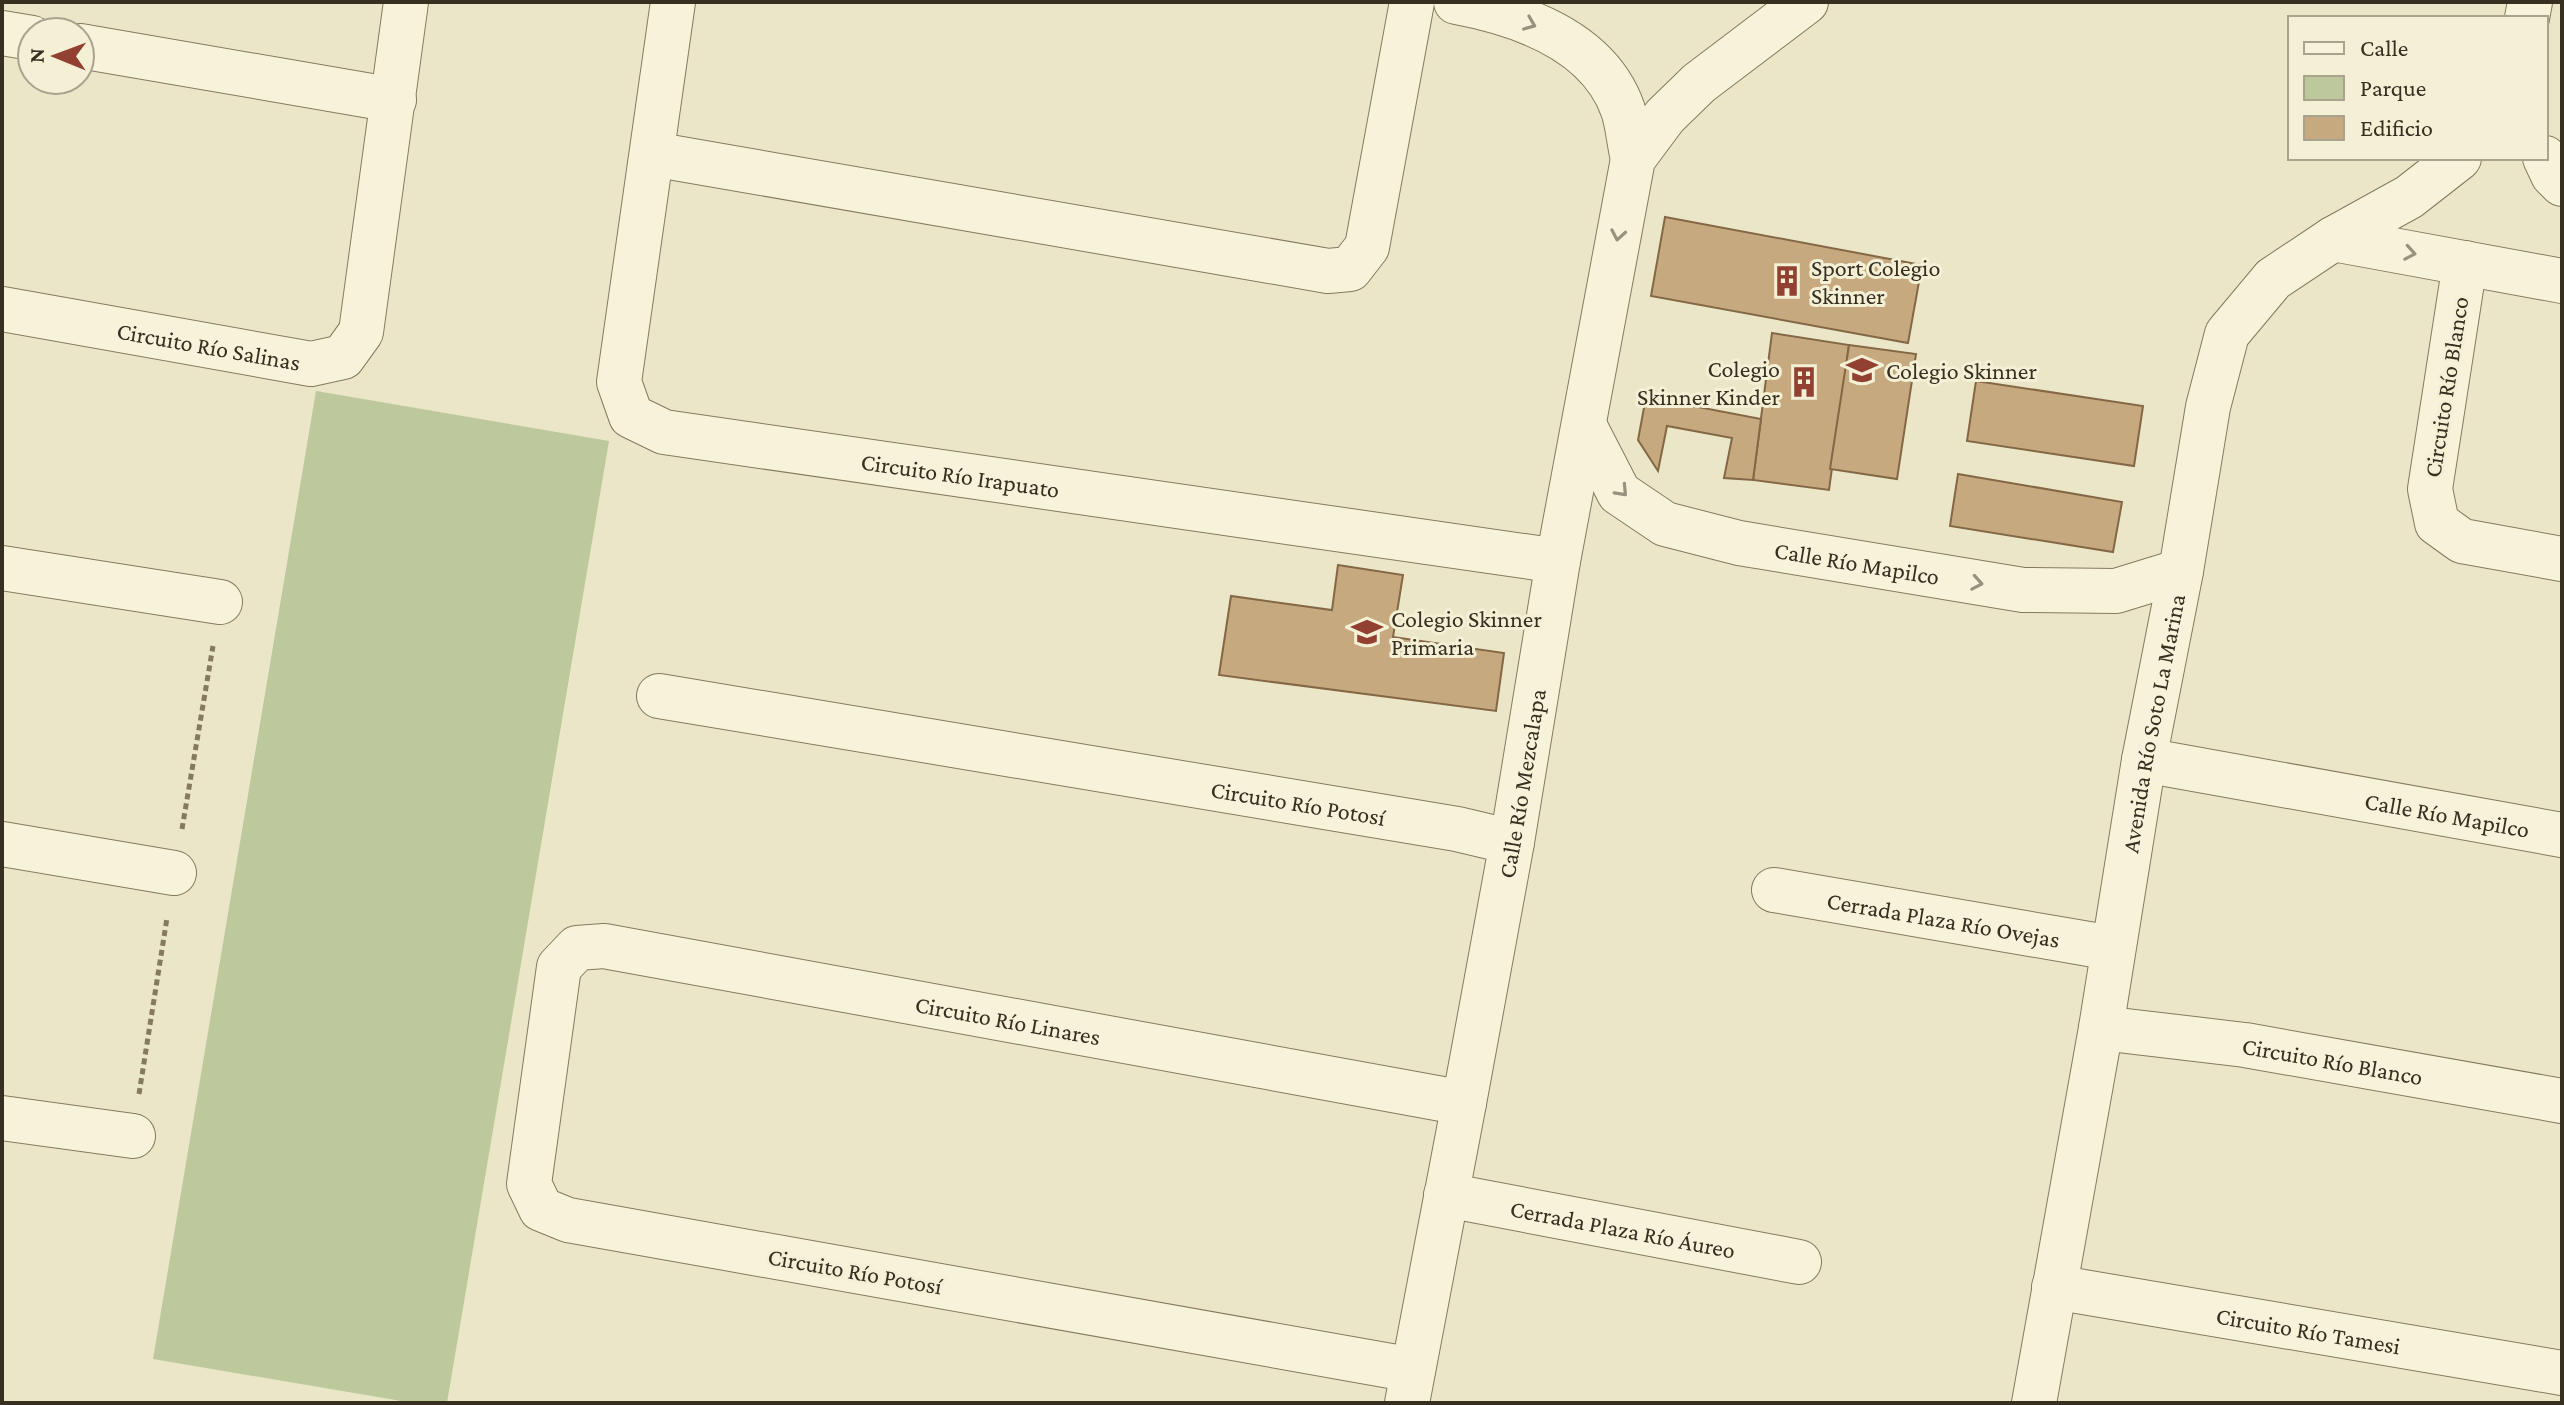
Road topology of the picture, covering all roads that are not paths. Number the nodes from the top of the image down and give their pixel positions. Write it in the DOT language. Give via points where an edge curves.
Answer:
graph roads {
  1 [pos="406,2"];
  2 [pos="673,2"];
  3 [pos="1412,2"];
  4 [pos="1456,2"];
  5 [pos="1806,2"];
  6 [pos="96,49"];
  7 [pos="394,100"];
  8 [pos="652,154"];
  9 [pos="1633,159"];
  10 [pos="2456,160"];
  11 [pos="2546,160"];
  12 [pos="2562,184"];
  13 [pos="2333,239"];
  14 [pos="2465,263"];
  15 [pos="2562,281"];
  16 [pos="2,309"];
  17 [pos="1584,425"];
  18 [pos="2562,559"];
  19 [pos="1558,561"];
  20 [pos="2,568"];
  21 [pos="2181,571"];
  22 [pos="220,602"];
  23 [pos="659,696"];
  24 [pos="2144,760"];
  25 [pos="2562,835"];
  26 [pos="1512,842"];
  27 [pos="2,844"];
  28 [pos="174,873"];
  29 [pos="1774,890"];
  30 [pos="2112,948"];
  31 [pos="559,967"];
  32 [pos="2101,1028"];
  33 [pos="2562,1101"];
  34 [pos="1464,1103"];
  35 [pos="2,1118"];
  36 [pos="133,1136"];
  37 [pos="1446,1195"];
  38 [pos="1799,1262"];
  39 [pos="2054,1287"];
  40 [pos="2562,1373"];
  41 [pos="1410,1386"];
  42 [pos="2034,1403"];
  1 -- 7 [label="street, Circuito Río Salinas"];
  2 -- 8 [label="street, Circuito Río Irapuato"];
  3 -- 8 [label="street" via="1367,247 1350,269 1328,271"];
  4 -- 9 [label="street, one-way" via="1493,9 1565,38 1601,73 1623,109"];
  5 -- 9 [label="street, Calle Río Mezcalapa" via="1699,83 1665,116"];
  6 -- 7 [label="street"];
  7 -- 16 [label="street, Circuito Río Salinas" via="361,332 343,357 311,364"];
  8 -- 19 [label="street, Circuito Río Irapuato" via="619,382 631,416 664,432"];
  9 -- 17 [label="street, Calle Río Mezcalapa, one-way"];
  10 -- 13 [label="street, Avenida Río Soto La Marina" via="2409,197"];
  11 -- 12 [label="street"];
  13 -- 14 [label="street, one-way"];
  13 -- 21 [label="street, Avenida Río Soto La Marina" via="2273,279 2227,334 2208,407"];
  14 -- 15 [label="street"];
  14 -- 18 [label="street, Circuito Río Blanco" via="2430,489 2437,523 2462,541"];
  17 -- 19 [label="street, Calle Río Mezcalapa"];
  17 -- 21 [label="street, Calle Río Mapilco, one-way" via="1619,493 1665,524 1739,543 2023,590 2116,591"];
  19 -- 26 [label="street, Calle Río Mezcalapa"];
  20 -- 22 [label="street"];
  21 -- 24 [label="street, Avenida Río Soto La Marina"];
  23 -- 26 [label="street, Circuito Río Potosí"];
  24 -- 25 [label="street, Calle Río Mapilco"];
  24 -- 30 [label="street, Avenida Río Soto La Marina"];
  26 -- 34 [label="street, Calle Río Mezcalapa"];
  27 -- 28 [label="street"];
  29 -- 30 [label="street, Cerrada Plaza Río Ovejas"];
  30 -- 32 [label="street, Avenida Río Soto La Marina"];
  31 -- 34 [label="street, Circuito Río Linares" via="577,948 604,946"];
  31 -- 41 [label="street, Circuito Río Potosí" via="529,1184 541,1209 568,1220"];
  32 -- 33 [label="street, Circuito Río Blanco" via="2245,1045"];
  32 -- 39 [label="street, Avenida Río Soto La Marina"];
  34 -- 37 [label="street, Calle Río Mezcalapa"];
  35 -- 36 [label="street"];
  37 -- 38 [label="street, Cerrada Plaza Río Áureo"];
  37 -- 41 [label="street, Calle Río Mezcalapa"];
  39 -- 40 [label="street, Circuito Río Tamesi"];
  39 -- 42 [label="street, Avenida Río Soto La Marina"];
}
